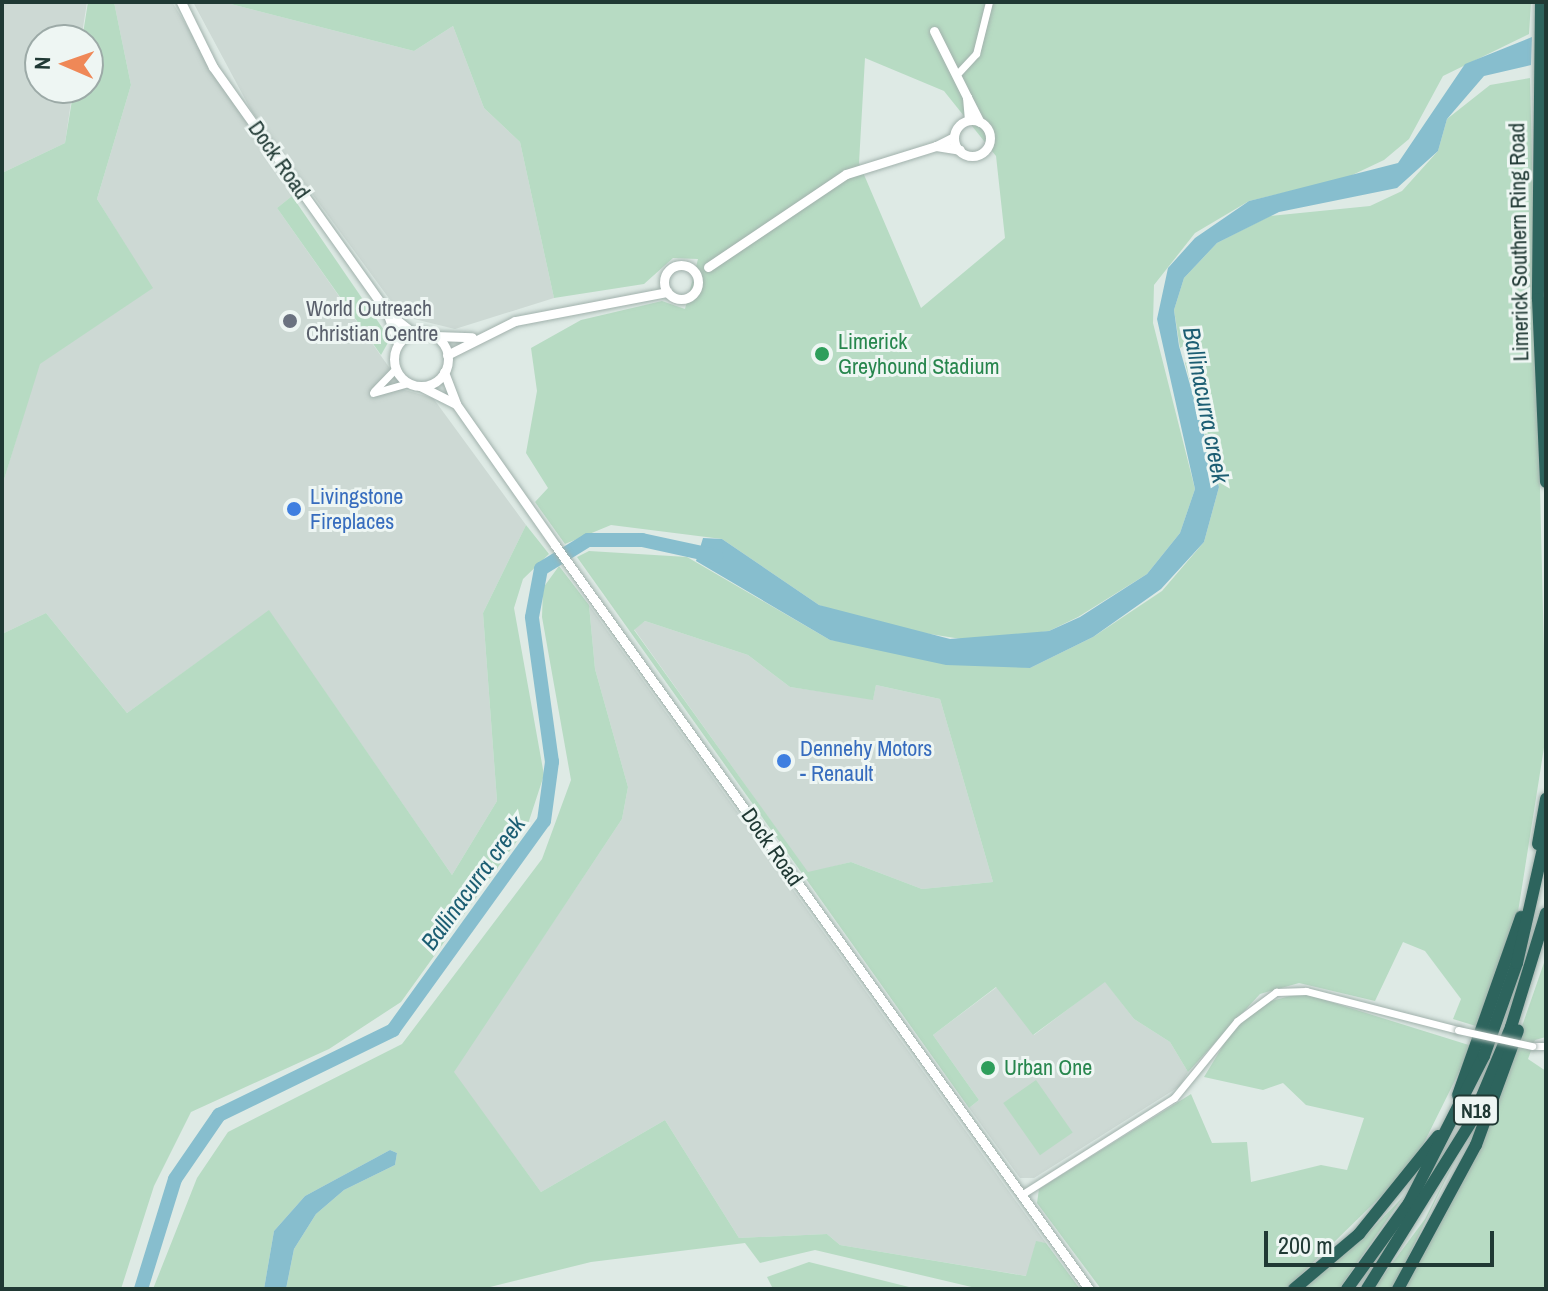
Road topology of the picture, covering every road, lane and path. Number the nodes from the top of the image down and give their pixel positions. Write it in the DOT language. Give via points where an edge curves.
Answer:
graph roads {
  1 [pos="181,2"];
  2 [pos="989,2"];
  3 [pos="1540,5"];
  4 [pos="934,31"];
  5 [pos="959,72"];
  6 [pos="967,97"];
  7 [pos="969,120"];
  8 [pos="980,122"];
  9 [pos="954,137"];
  10 [pos="936,146"];
  11 [pos="960,150"];
  12 [pos="686,266"];
  13 [pos="708,267"];
  14 [pos="664,281"];
  15 [pos="697,282"];
  16 [pos="667,292"];
  17 [pos="647,295"];
  18 [pos="387,312"];
  19 [pos="413,333"];
  20 [pos="435,336"];
  21 [pos="473,337"];
  22 [pos="398,344"];
  23 [pos="447,355"];
  24 [pos="396,368"];
  25 [pos="444,372"];
  26 [pos="414,385"];
  27 [pos="456,404"];
  28 [pos="1546,482"];
  29 [pos="1546,799"];
  30 [pos="1546,835"];
  31 [pos="1546,913"];
  32 [pos="1546,944"];
  33 [pos="1501,1012"];
  34 [pos="1546,1046"];
  35 [pos="1451,1113"];
  36 [pos="1021,1195"];
  37 [pos="1089,1289"];
  38 [pos="1294,1289"];
  39 [pos="1347,1289"];
  40 [pos="1367,1289"];
  41 [pos="1398,1289"];
  1 -- 18 [label="main road, Dock Road" via="213,67"];
  2 -- 5 [label="street" via="976,54"];
  3 -- 28 [label="highway, Limerick Southern Ring Road"];
  4 -- 5 [label="main road"];
  5 -- 6 [label="main road"];
  6 -- 7 [label="main road"];
  6 -- 8 [label="main road"];
  7 -- 8 [label="main road"];
  7 -- 9 [label="main road"];
  8 -- 11 [label="main road" via="990,133 987,148 974,156"];
  9 -- 10 [label="main road"];
  9 -- 11 [label="main road"];
  10 -- 11 [label="main road"];
  10 -- 13 [label="main road" via="846,174"];
  12 -- 13 [label="main road"];
  12 -- 14 [label="main road" via="673,267"];
  12 -- 15 [label="main road"];
  13 -- 15 [label="main road"];
  14 -- 16 [label="main road"];
  14 -- 17 [label="main road"];
  15 -- 16 [label="main road" via="686,298"];
  16 -- 17 [label="main road"];
  17 -- 21 [label="main road"];
  18 -- 19 [label="main road, Dock Road"];
  18 -- 22 [label="main road, Dock Road"];
  19 -- 20 [label="main road"];
  19 -- 22 [label="main road"];
  20 -- 21 [label="main road"];
  20 -- 23 [label="main road"];
  21 -- 23 [label="main road"];
  22 -- 24 [label="main road"];
  23 -- 25 [label="main road"];
  24 -- 26 [label="main road"];
  24 -- 26 [label="street" via="373,393"];
  25 -- 26 [label="main road"];
  25 -- 27 [label="main road, Dock Road"];
  26 -- 27 [label="main road, Dock Road"];
  27 -- 36 [label="main road, Dock Road"];
  29 -- 35 [label="highway, N18" via="1504,974"];
  30 -- 33 [label="highway, N18"];
  31 -- 40 [label="highway, N18" via="1511,1027 1472,1120"];
  32 -- 41 [label="highway, N18" via="1476,1145"];
  33 -- 35 [label="highway, N18"];
  33 -- 39 [label="highway, N18" via="1438,1153"];
  34 -- 36 [label="street, bridge" via="1458,1030 1306,991 1276,992 1237,1021 1174,1098"];
  35 -- 38 [label="highway, N18" via="1410,1179"];
  36 -- 37 [label="main road, Dock Road"];
}
